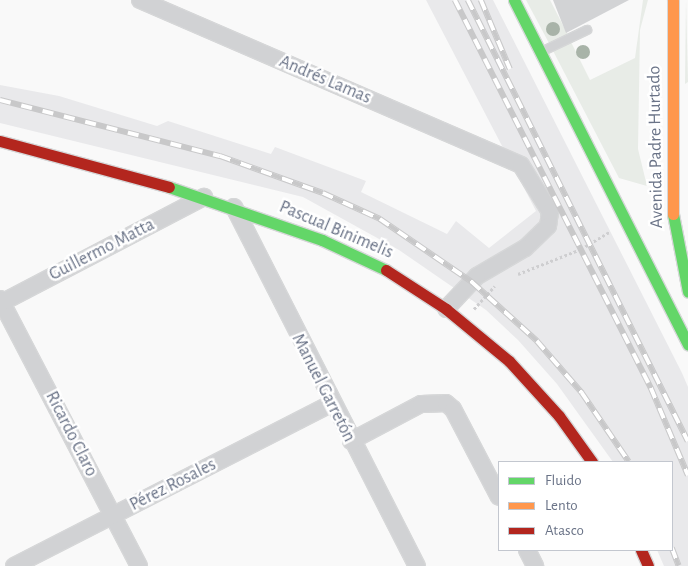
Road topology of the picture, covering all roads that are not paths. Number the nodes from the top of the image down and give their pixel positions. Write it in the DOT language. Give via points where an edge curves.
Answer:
graph roads {
  1 [pos="140,0"];
  2 [pos="514,0"];
  3 [pos="673,0"];
  4 [pos="587,30"];
  5 [pos="541,52"];
  6 [pos="0,140"];
  7 [pos="204,197"];
  8 [pos="234,208"];
  9 [pos="688,215"];
  10 [pos="673,223"];
  11 [pos="688,292"];
  12 [pos="1,300"];
  13 [pos="452,314"];
  14 [pos="688,344"];
  15 [pos="331,404"];
  16 [pos="351,441"];
  17 [pos="591,461"];
  18 [pos="498,495"];
  19 [pos="113,515"];
  20 [pos="528,551"];
  21 [pos="641,551"];
  22 [pos="14,566"];
  23 [pos="139,566"];
  24 [pos="417,566"];
  25 [pos="535,566"];
  26 [pos="648,566"];
  1 -- 13 [label="street, Andrés Lamas" via="510,160 530,174 550,212 548,226 525,248 477,276"];
  2 -- 5 [label="street"];
  3 -- 10 [label="street, Avenida Padre Hurtado"];
  4 -- 5 [label="lane"];
  5 -- 14 [label="street"];
  6 -- 7 [label="street, Pascual Binimelis"];
  7 -- 8 [label="street, Pascual Binimelis"];
  7 -- 12 [label="street, Guillermo Matta"];
  8 -- 13 [label="street, Pascual Binimelis" via="360,257"];
  8 -- 15 [label="street, Manuel Garretón"];
  9 -- 10 [label="street"];
  10 -- 11 [label="street, Avenida Padre Hurtado"];
  12 -- 19 [label="street, Ricardo Claro"];
  13 -- 17 [label="street, Pascual Binimelis" via="530,382"];
  15 -- 16 [label="street, Manuel Garretón"];
  15 -- 19 [label="street, Pérez Rosales"];
  16 -- 18 [label="street" via="421,404 446,403 453,409"];
  16 -- 24 [label="street, Manuel Garretón"];
  19 -- 22 [label="street, Pérez Rosales"];
  19 -- 23 [label="street, Ricardo Claro"];
  20 -- 25 [label="street"];
  21 -- 26 [label="street"];
}
